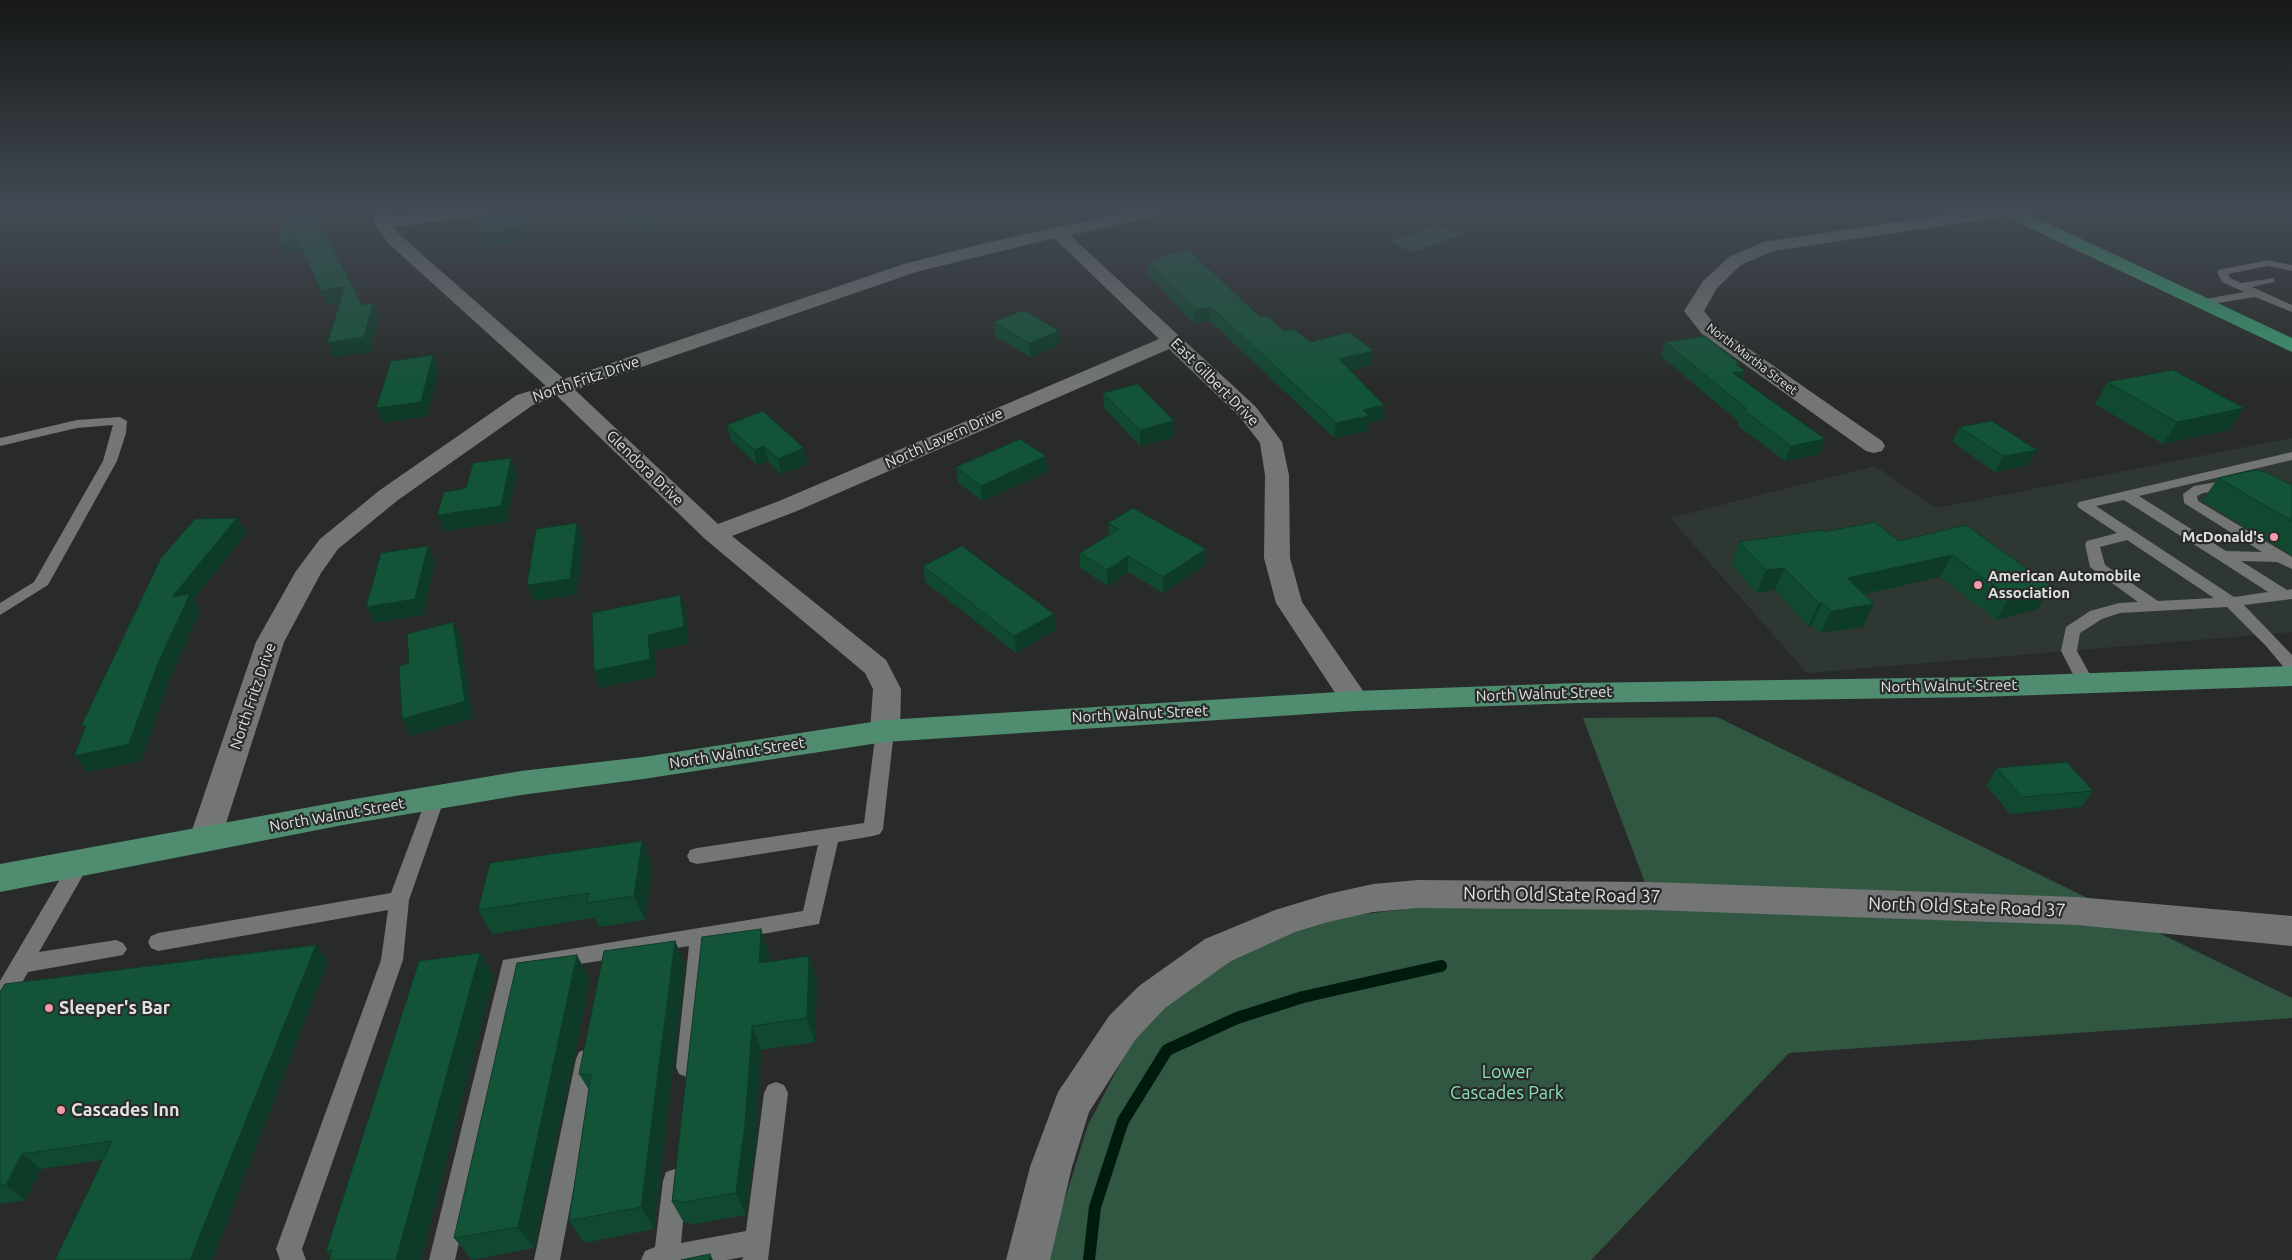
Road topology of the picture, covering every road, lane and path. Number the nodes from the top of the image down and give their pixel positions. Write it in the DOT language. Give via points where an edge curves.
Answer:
graph roads {
  1 [pos="427,269"];
  2 [pos="908,269"];
  3 [pos="1096,269"];
  4 [pos="1726,269"];
  5 [pos="2128,269"];
  6 [pos="2238,269"];
  7 [pos="2270,280"];
  8 [pos="2241,286"];
  9 [pos="2256,293"];
  10 [pos="2200,303"];
  11 [pos="2292,309"];
  12 [pos="1173,340"];
  13 [pos="2289,347"];
  14 [pos="560,387"];
  15 [pos="0,442"];
  16 [pos="1874,446"];
  17 [pos="2292,456"];
  18 [pos="2252,466"];
  19 [pos="2268,474"];
  20 [pos="2246,486"];
  21 [pos="2125,494"];
  22 [pos="714,534"];
  23 [pos="2129,535"];
  24 [pos="2222,556"];
  25 [pos="2286,561"];
  26 [pos="2288,595"];
  27 [pos="2231,602"];
  28 [pos="2155,606"];
  29 [pos="0,610"];
  30 [pos="2292,666"];
  31 [pos="2292,676"];
  32 [pos="2086,682"];
  33 [pos="1355,701"];
  34 [pos="885,731"];
  35 [pos="436,798"];
  36 [pos="830,836"];
  37 [pos="205,839"];
  38 [pos="697,856"];
  39 [pos="80,863"];
  40 [pos="0,878"];
  41 [pos="399,900"];
  42 [pos="2292,931"];
  43 [pos="701,936"];
  44 [pos="158,942"];
  45 [pos="116,949"];
  46 [pos="22,964"];
  47 [pos="0,1001"];
  48 [pos="591,1037"];
  49 [pos="684,1092"];
  50 [pos="776,1093"];
  51 [pos="677,1160"];
  52 [pos="756,1251"];
  53 [pos="660,1259"];
  54 [pos="293,1260"];
  55 [pos="442,1260"];
  56 [pos="547,1260"];
  57 [pos="1028,1260"];
  1 -- 14 [label="street, Glendora Drive"];
  2 -- 14 [label="street, North Fritz Drive"];
  3 -- 12 [label="street, East Gilbert Drive"];
  4 -- 16 [label="street, North Martha Street" via="1710,285 1694,311 1709,330"];
  5 -- 10 [label="highway"];
  6 -- 8 [label="lane" via="2222,272 2226,280"];
  7 -- 8 [label="lane"];
  8 -- 9 [label="lane"];
  9 -- 10 [label="lane"];
  9 -- 11 [label="lane"];
  10 -- 13 [label="highway"];
  12 -- 22 [label="street, North Lavern Drive" via="788,506"];
  12 -- 33 [label="street, East Gilbert Drive" via="1248,412 1270,442 1277,475 1277,558 1289,603"];
  14 -- 22 [label="street, Glendora Drive"];
  14 -- 37 [label="street, North Fritz Drive" via="525,400 477,432 389,495 329,544 309,571 270,642"];
  15 -- 29 [label="lane" via="77,424 120,421 110,461 40,585"];
  17 -- 18 [label="lane"];
  18 -- 19 [label="lane"];
  18 -- 21 [label="lane"];
  20 -- 25 [label="lane" via="2228,484 2199,489 2190,494 2191,503"];
  21 -- 23 [label="lane" via="2084,505"];
  21 -- 24 [label="lane"];
  22 -- 34 [label="street, Glendora Drive" via="876,667 887,689"];
  23 -- 27 [label="lane"];
  23 -- 28 [label="lane" via="2092,544 2098,567"];
  24 -- 25 [label="lane"];
  24 -- 26 [label="lane"];
  26 -- 27 [label="lane"];
  27 -- 28 [label="lane"];
  27 -- 30 [label="lane"];
  28 -- 32 [label="lane" via="2119,608 2096,615 2072,631 2069,651"];
  31 -- 32 [label="main road, North Walnut Street"];
  32 -- 33 [label="main road, North Walnut Street"];
  33 -- 34 [label="main road, North Walnut Street"];
  34 -- 35 [label="main road, North Walnut Street"];
  34 -- 36 [label="lane" via="873,829"];
  35 -- 37 [label="main road, North Walnut Street"];
  35 -- 41 [label="lane"];
  36 -- 38 [label="lane"];
  36 -- 43 [label="lane" via="812,918"];
  37 -- 39 [label="main road, North Walnut Street"];
  39 -- 40 [label="main road, North Walnut Street"];
  39 -- 46 [label="lane"];
  41 -- 44 [label="lane"];
  41 -- 54 [label="lane" via="392,960 289,1249"];
  42 -- 57 [label="street, North Old State Road 37" via="2077,911 1650,896 1418,894 1373,898 1328,908 1287,920 1218,950 1152,997 1122,1028 1072,1105 1051,1167"];
  43 -- 49 [label="lane"];
  43 -- 55 [label="lane" via="606,960 511,966"];
  45 -- 46 [label="lane"];
  46 -- 47 [label="lane"];
  48 -- 56 [label="lane"];
  50 -- 52 [label="lane"];
  51 -- 53 [label="lane"];
  52 -- 53 [label="lane"];
}
